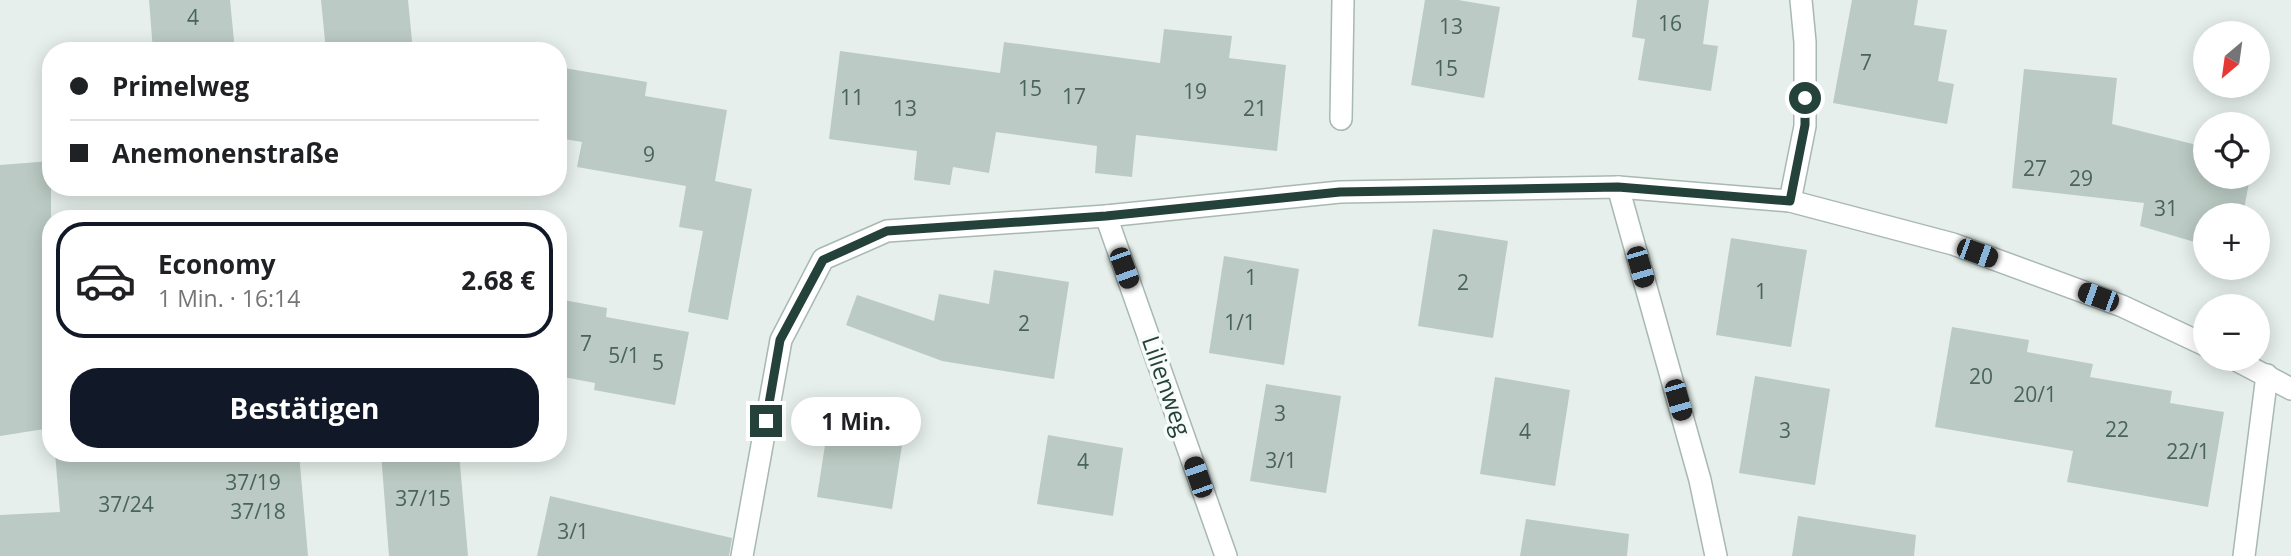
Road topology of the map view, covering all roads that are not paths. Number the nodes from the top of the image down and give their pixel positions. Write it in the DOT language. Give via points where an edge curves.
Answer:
graph roads {
  1 [pos="1343,0"];
  2 [pos="1801,0"];
  3 [pos="1341,119"];
  4 [pos="1618,187"];
  5 [pos="1790,201"];
  6 [pos="1106,216"];
  7 [pos="2193,339"];
  8 [pos="2259,371"];
  9 [pos="2267,375"];
  10 [pos="2291,389"];
  11 [pos="742,556"];
  12 [pos="1226,556"];
  13 [pos="1716,556"];
  14 [pos="2244,556"];
  1 -- 3 [label="street"];
  2 -- 5 [label="street" via="1805,125"];
  4 -- 5 [label="street"];
  4 -- 6 [label="street" via="1340,192"];
  4 -- 13 [label="street" via="1700,480"];
  5 -- 7 [label="street" via="1953,244 2122,306"];
  6 -- 11 [label="street" via="887,231 823,260 780,340"];
  6 -- 12 [label="street, Lilienweg"];
  8 -- 9 [label="street"];
  9 -- 10 [label="street"];
  9 -- 14 [label="street"];
}
